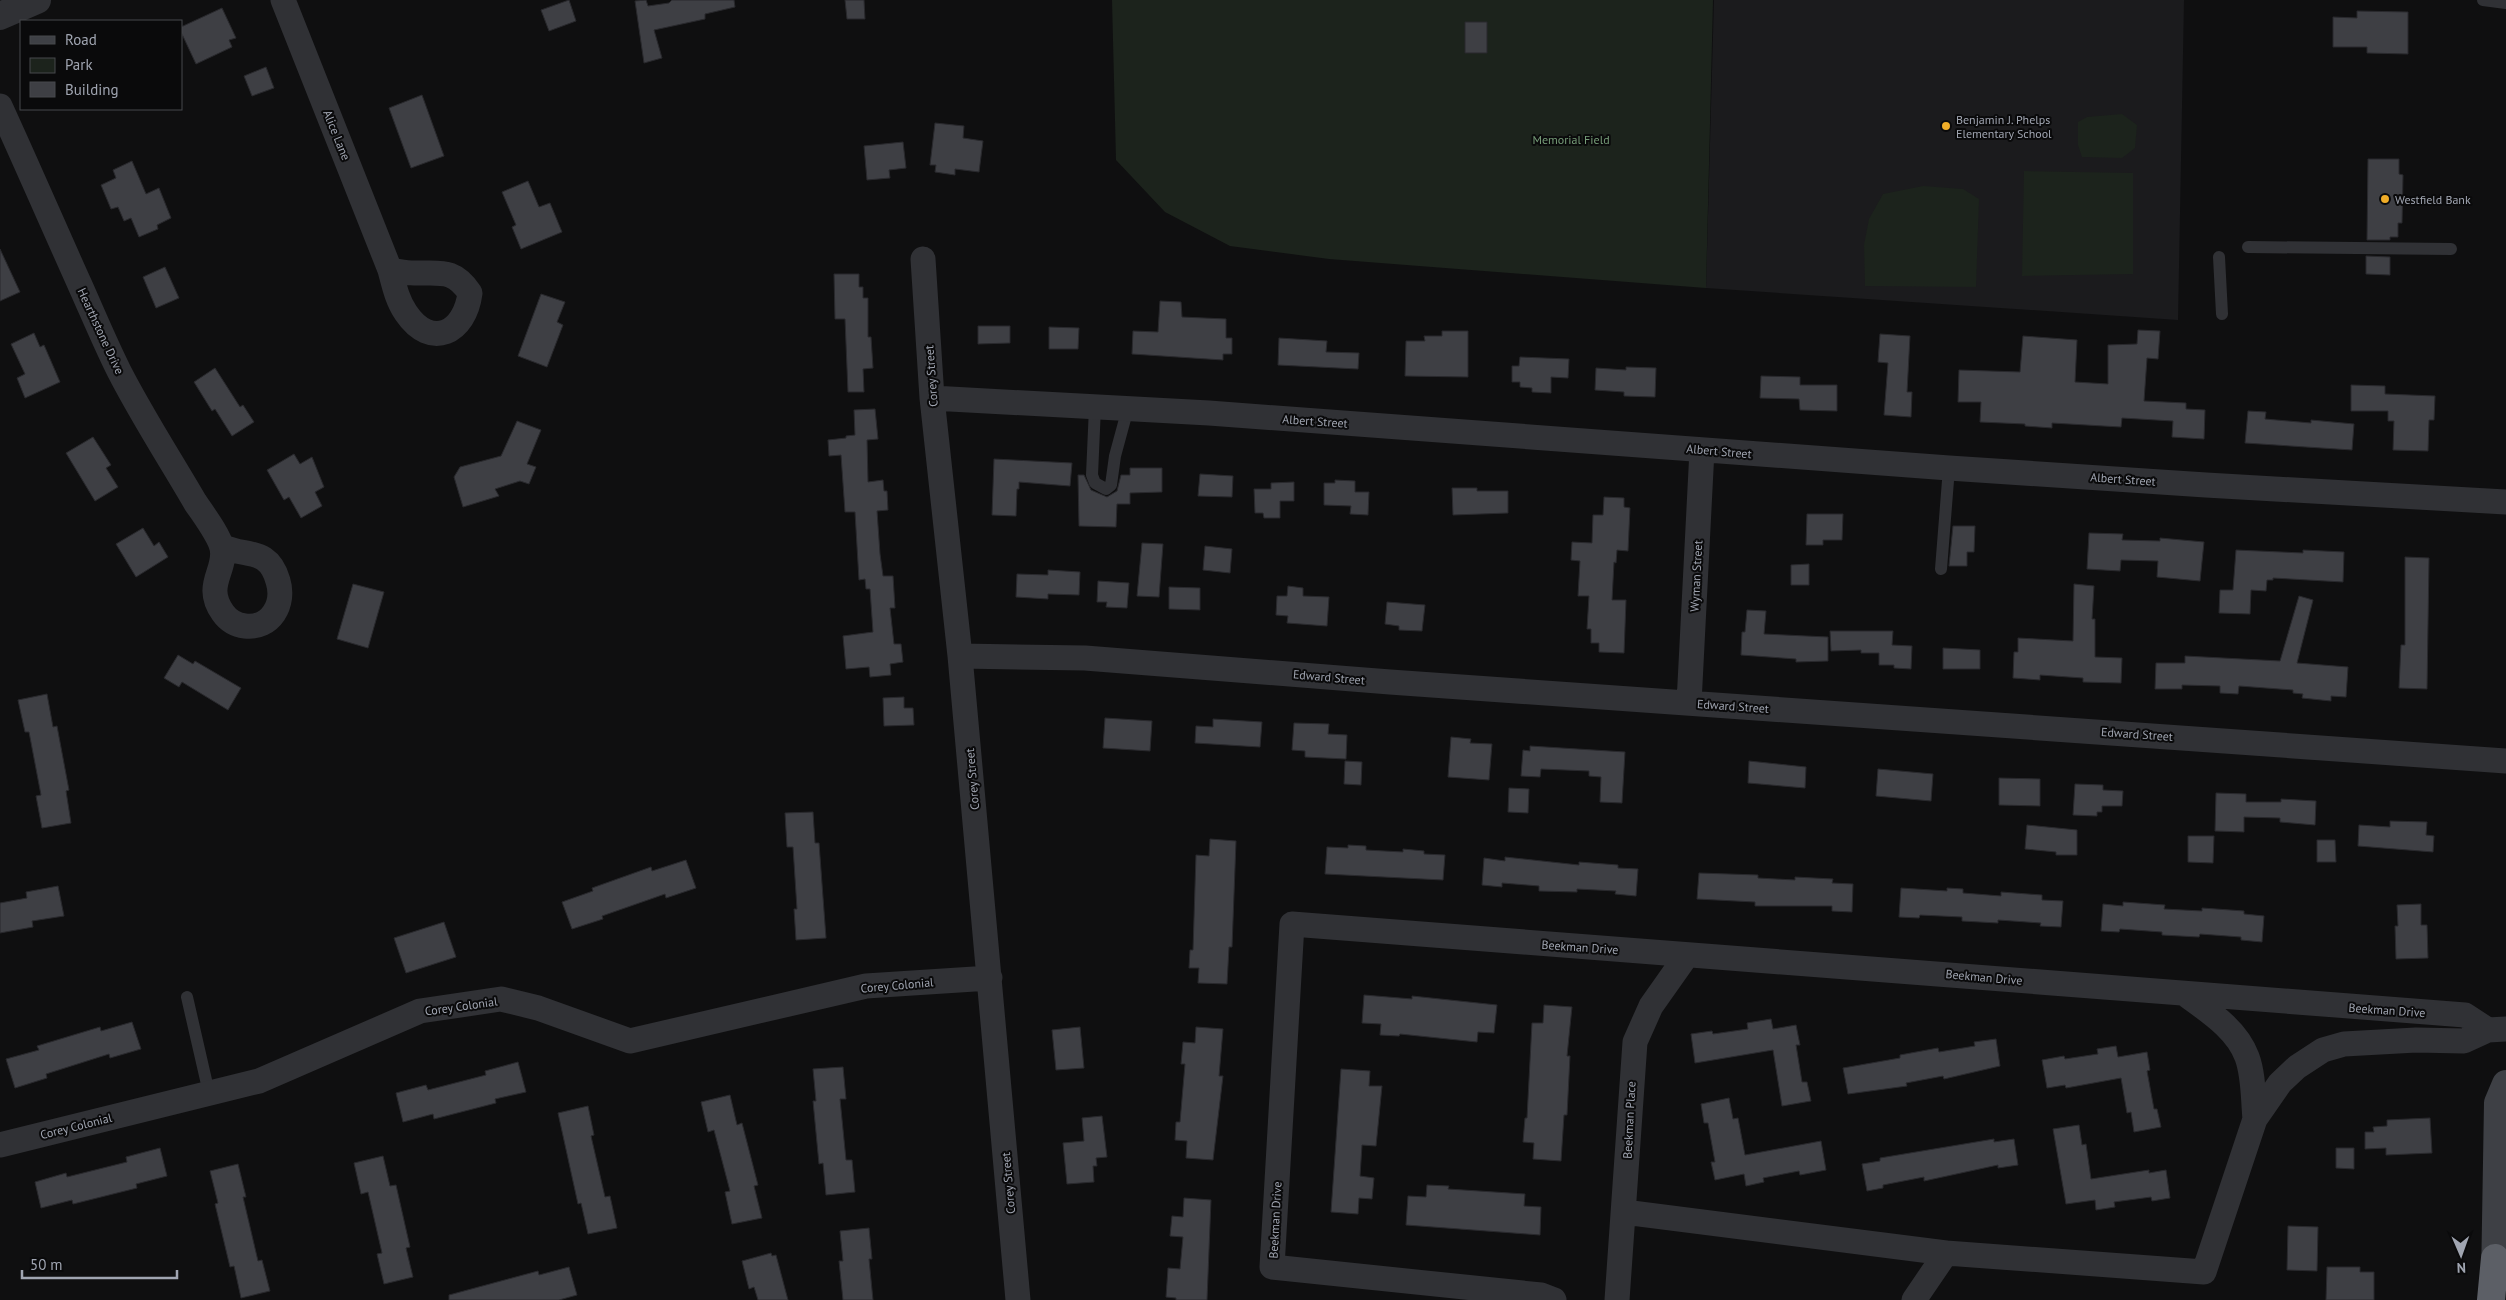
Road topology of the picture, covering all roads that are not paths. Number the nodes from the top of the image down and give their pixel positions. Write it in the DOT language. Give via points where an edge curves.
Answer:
graph roads {
  1 [pos="37,0"];
  2 [pos="284,0"];
  3 [pos="2483,0"];
  4 [pos="2506,3"];
  5 [pos="0,16"];
  6 [pos="0,106"];
  7 [pos="2248,247"];
  8 [pos="2451,249"];
  9 [pos="2219,258"];
  10 [pos="923,259"];
  11 [pos="390,270"];
  12 [pos="2222,314"];
  13 [pos="932,398"];
  14 [pos="1095,406"];
  15 [pos="1128,408"];
  16 [pos="1702,450"];
  17 [pos="1949,468"];
  18 [pos="2506,502"];
  19 [pos="222,546"];
  20 [pos="1941,569"];
  21 [pos="960,656"];
  22 [pos="1689,702"];
  23 [pos="2506,761"];
  24 [pos="1687,955"];
  25 [pos="990,978"];
  26 [pos="2184,994"];
  27 [pos="187,997"];
  28 [pos="2497,1030"];
  29 [pos="2506,1084"];
  30 [pos="209,1093"];
  31 [pos="2255,1119"];
  32 [pos="0,1145"];
  33 [pos="1624,1212"];
  34 [pos="1946,1253"];
  35 [pos="2495,1258"];
  36 [pos="1018,1300"];
  37 [pos="1554,1300"];
  38 [pos="1617,1300"];
  39 [pos="1914,1300"];
  40 [pos="2491,1300"];
  41 [pos="2495,1300"];
  1 -- 5 [label="street"];
  2 -- 11 [label="street, Alice Lane"];
  3 -- 4 [label="lane"];
  6 -- 19 [label="street, Hearthstone Drive" via="119,371"];
  7 -- 8 [label="lane"];
  9 -- 12 [label="lane"];
  10 -- 13 [label="street, Corey Street"];
  13 -- 14 [label="street, Albert Street"];
  13 -- 21 [label="street, Corey Street"];
  14 -- 15 [label="street, Albert Street"];
  14 -- 15 [label="lane" via="1092,475 1095,483 1106,490 1111,485"];
  15 -- 16 [label="street, Albert Street"];
  16 -- 17 [label="street, Albert Street"];
  16 -- 22 [label="street, Wyman Street"];
  17 -- 18 [label="street, Albert Street"];
  17 -- 20 [label="lane"];
  21 -- 22 [label="street, Edward Street" via="1085,658"];
  21 -- 25 [label="street, Corey Street"];
  22 -- 23 [label="street, Edward Street"];
  24 -- 26 [label="street, Beekman Drive"];
  24 -- 33 [label="street, Beekman Place" via="1651,1006 1635,1042"];
  24 -- 37 [label="street, Beekman Drive" via="1292,924 1272,1267 1541,1295"];
  25 -- 30 [label="street, Corey Colonial" via="866,986 630,1041 538,1008 501,1000 420,1011 259,1081"];
  25 -- 36 [label="street, Corey Street"];
  26 -- 28 [label="street, Beekman Drive" via="2465,1015"];
  26 -- 31 [label="street" via="2214,1015 2235,1037 2247,1057"];
  27 -- 30 [label="lane"];
  28 -- 31 [label="street, Beekman Drive" via="2464,1041 2368,1042 2329,1048 2311,1056 2290,1072"];
  29 -- 35 [label="main road" via="2498,1103"];
  30 -- 32 [label="street, Corey Colonial"];
  31 -- 34 [label="street, Beekman Drive" via="2204,1272"];
  33 -- 34 [label="street, Beekman Drive"];
  33 -- 38 [label="street, Beekman Place"];
  34 -- 39 [label="street"];
  35 -- 40 [label="highway"];
  35 -- 41 [label="main road"];
}
